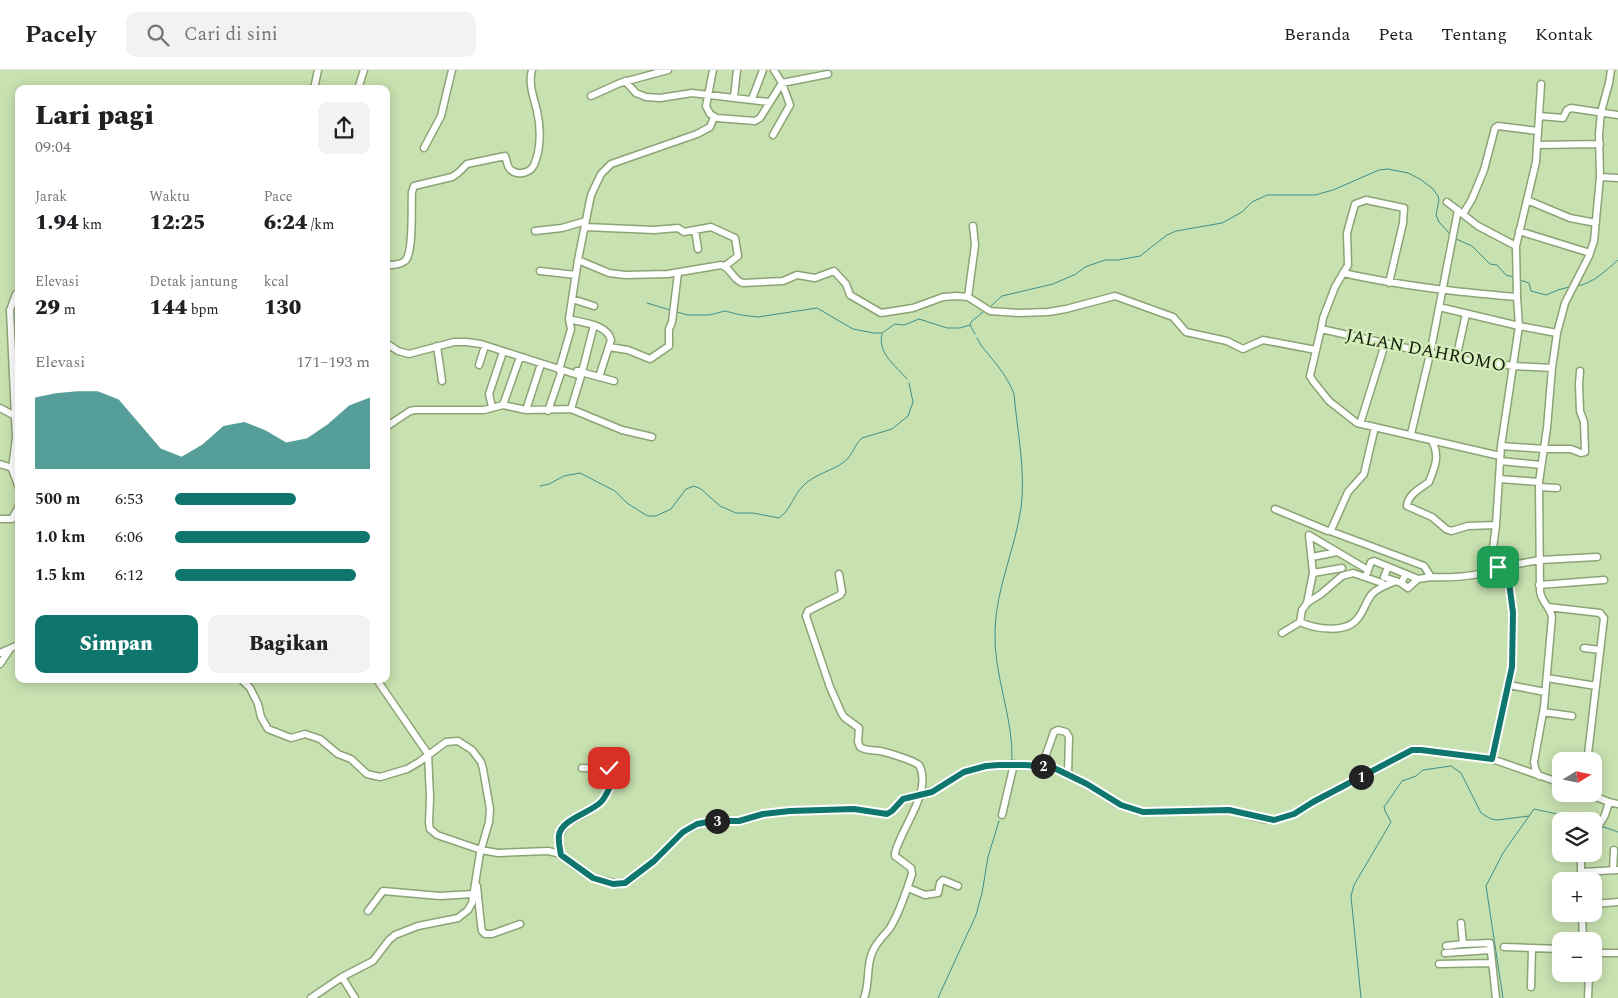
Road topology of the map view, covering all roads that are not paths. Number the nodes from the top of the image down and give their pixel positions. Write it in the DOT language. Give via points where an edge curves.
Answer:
graph roads {
  1 [pos="318,70"];
  2 [pos="364,70"];
  3 [pos="452,70"];
  4 [pos="532,70"];
  5 [pos="668,70"];
  6 [pos="713,70"];
  7 [pos="737,70"];
  8 [pos="763,70"];
  9 [pos="774,70"];
  10 [pos="1611,70"];
  11 [pos="828,74"];
  12 [pos="625,81"];
  13 [pos="782,83"];
  14 [pos="1540,84"];
  15 [pos="315,85"];
  16 [pos="359,85"];
  17 [pos="709,95"];
  18 [pos="591,96"];
  19 [pos="734,97"];
  20 [pos="752,99"];
  21 [pos="769,102"];
  22 [pos="1601,112"];
  23 [pos="1618,115"];
  24 [pos="1538,116"];
  25 [pos="715,118"];
  26 [pos="1538,131"];
  27 [pos="773,135"];
  28 [pos="1600,144"];
  29 [pos="1537,145"];
  30 [pos="424,148"];
  31 [pos="1600,177"];
  32 [pos="1618,178"];
  33 [pos="1527,200"];
  34 [pos="1447,202"];
  35 [pos="1460,212"];
  36 [pos="1596,223"];
  37 [pos="586,224"];
  38 [pos="973,226"];
  39 [pos="695,230"];
  40 [pos="535,231"];
  41 [pos="1519,231"];
  42 [pos="1516,246"];
  43 [pos="698,249"];
  44 [pos="1590,253"];
  45 [pos="578,260"];
  46 [pos="390,265"];
  47 [pos="725,266"];
  48 [pos="540,271"];
  49 [pos="678,273"];
  50 [pos="1343,273"];
  51 [pos="576,275"];
  52 [pos="1389,283"];
  53 [pos="1442,291"];
  54 [pos="15,297"];
  55 [pos="968,297"];
  56 [pos="1516,297"];
  57 [pos="572,299"];
  58 [pos="594,306"];
  59 [pos="1439,307"];
  60 [pos="1466,314"];
  61 [pos="569,319"];
  62 [pos="594,326"];
  63 [pos="1519,326"];
  64 [pos="1321,330"];
  65 [pos="1557,333"];
  66 [pos="1384,344"];
  67 [pos="390,346"];
  68 [pos="437,346"];
  69 [pos="485,346"];
  70 [pos="609,347"];
  71 [pos="1316,350"];
  72 [pos="503,352"];
  73 [pos="1430,354"];
  74 [pos="520,357"];
  75 [pos="1456,359"];
  76 [pos="542,364"];
  77 [pos="479,365"];
  78 [pos="1514,366"];
  79 [pos="1552,368"];
  80 [pos="559,369"];
  81 [pos="1580,371"];
  82 [pos="582,374"];
  83 [pos="599,377"];
  84 [pos="442,381"];
  85 [pos="614,381"];
  86 [pos="15,386"];
  87 [pos="503,405"];
  88 [pos="492,407"];
  89 [pos="0,408"];
  90 [pos="570,409"];
  91 [pos="526,410"];
  92 [pos="548,411"];
  93 [pos="15,416"];
  94 [pos="390,424"];
  95 [pos="1360,424"];
  96 [pos="1375,427"];
  97 [pos="1411,434"];
  98 [pos="652,437"];
  99 [pos="1432,441"];
  100 [pos="1501,446"];
  101 [pos="1544,449"];
  102 [pos="1500,458"];
  103 [pos="0,464"];
  104 [pos="1541,465"];
  105 [pos="15,470"];
  106 [pos="1499,479"];
  107 [pos="1539,484"];
  108 [pos="1557,488"];
  109 [pos="1275,509"];
  110 [pos="15,513"];
  111 [pos="0,519"];
  112 [pos="1496,525"];
  113 [pos="1330,531"];
  114 [pos="1336,552"];
  115 [pos="1312,557"];
  116 [pos="1598,557"];
  117 [pos="1540,560"];
  118 [pos="1507,566"];
  119 [pos="1388,567"];
  120 [pos="1498,567"];
  121 [pos="1342,568"];
  122 [pos="1313,573"];
  123 [pos="1367,573"];
  124 [pos="839,574"];
  125 [pos="1406,574"];
  126 [pos="1342,576"];
  127 [pos="1431,577"];
  128 [pos="1418,579"];
  129 [pos="1604,580"];
  130 [pos="1399,582"];
  131 [pos="1382,583"];
  132 [pos="1540,585"];
  133 [pos="1307,603"];
  134 [pos="1548,607"];
  135 [pos="1300,622"];
  136 [pos="1282,633"];
  137 [pos="15,646"];
  138 [pos="1584,648"];
  139 [pos="10,649"];
  140 [pos="1600,650"];
  141 [pos="0,653"];
  142 [pos="0,664"];
  143 [pos="1546,678"];
  144 [pos="245,683"];
  145 [pos="379,683"];
  146 [pos="1509,686"];
  147 [pos="1596,686"];
  148 [pos="1545,692"];
  149 [pos="1543,712"];
  150 [pos="1572,716"];
  151 [pos="1588,752"];
  152 [pos="428,754"];
  153 [pos="1492,759"];
  154 [pos="1014,764"];
  155 [pos="1042,766"];
  156 [pos="582,768"];
  157 [pos="1068,774"];
  158 [pos="1540,777"];
  159 [pos="1552,780"];
  160 [pos="920,796"];
  161 [pos="1602,799"];
  162 [pos="1609,802"];
  163 [pos="1618,804"];
  164 [pos="1002,815"];
  165 [pos="1602,820"];
  166 [pos="481,850"];
  167 [pos="1614,850"];
  168 [pos="561,855"];
  169 [pos="1581,862"];
  170 [pos="1615,870"];
  171 [pos="1581,872"];
  172 [pos="476,878"];
  173 [pos="958,886"];
  174 [pos="908,888"];
  175 [pos="473,894"];
  176 [pos="1618,902"];
  177 [pos="1602,903"];
  178 [pos="368,910"];
  179 [pos="1461,923"];
  180 [pos="520,924"];
  181 [pos="1462,944"];
  182 [pos="1504,947"];
  183 [pos="1532,948"];
  184 [pos="1552,949"];
  185 [pos="1491,950"];
  186 [pos="1602,953"];
  187 [pos="1618,953"];
  188 [pos="1492,963"];
  189 [pos="1439,964"];
  190 [pos="342,977"];
  191 [pos="1589,982"];
  192 [pos="1531,987"];
  193 [pos="311,998"];
  194 [pos="356,998"];
  195 [pos="864,998"];
  196 [pos="1496,998"];
  197 [pos="1588,998"];
  1 -- 15 [label="street"];
  2 -- 16 [label="street"];
  3 -- 30 [label="street" via="441,116"];
  4 -- 46 [label="street" via="530,81 540,136 531,169 513,171 508,167 505,156 500,156 467,164 452,177 414,186 411,252 405,261"];
  5 -- 12 [label="street"];
  6 -- 17 [label="street"];
  7 -- 19 [label="street"];
  8 -- 20 [label="street"];
  9 -- 13 [label="street"];
  10 -- 22 [label="street"];
  11 -- 13 [label="street"];
  12 -- 17 [label="street" via="646,98 687,93"];
  12 -- 18 [label="street"];
  13 -- 21 [label="street"];
  13 -- 27 [label="street" via="790,105"];
  14 -- 24 [label="street"];
  17 -- 19 [label="street"];
  17 -- 25 [label="street" via="706,106"];
  19 -- 20 [label="street"];
  20 -- 21 [label="street"];
  21 -- 25 [label="street" via="756,121"];
  22 -- 23 [label="street"];
  22 -- 24 [label="street" via="1571,108 1563,118"];
  22 -- 28 [label="street"];
  24 -- 26 [label="street"];
  25 -- 37 [label="street" via="710,127 697,134 611,164 591,195"];
  26 -- 29 [label="street"];
  26 -- 35 [label="street" via="1495,128 1472,199"];
  28 -- 29 [label="street"];
  28 -- 31 [label="street"];
  29 -- 33 [label="street"];
  31 -- 32 [label="street"];
  31 -- 36 [label="street"];
  33 -- 36 [label="street" via="1570,218"];
  33 -- 41 [label="street"];
  34 -- 35 [label="street"];
  35 -- 42 [label="street" via="1486,231"];
  35 -- 53 [label="street"];
  36 -- 44 [label="street"];
  37 -- 39 [label="street" via="654,230 678,228 684,232"];
  37 -- 40 [label="street"];
  37 -- 45 [label="street"];
  38 -- 55 [label="street" via="975,245"];
  39 -- 43 [label="street"];
  39 -- 47 [label="street" via="711,227 734,236 738,256"];
  41 -- 42 [label="street"];
  41 -- 44 [label="street"];
  42 -- 56 [label="street"];
  44 -- 65 [label="street" via="1565,303"];
  45 -- 49 [label="street" via="617,275"];
  45 -- 51 [label="street"];
  47 -- 49 [label="street"];
  47 -- 55 [label="street" via="736,281 742,283 783,281 797,275 815,278 834,271 850,294 881,313 913,308 943,297"];
  48 -- 51 [label="street"];
  49 -- 70 [label="street" via="669,346 650,359"];
  50 -- 52 [label="street"];
  50 -- 52 [label="street" via="1348,265 1347,233 1356,204 1366,200 1402,207 1403,223"];
  50 -- 64 [label="street"];
  51 -- 57 [label="street"];
  52 -- 53 [label="street"];
  53 -- 56 [label="street"];
  53 -- 59 [label="street"];
  54 -- 86 [label="street" via="10,310"];
  55 -- 71 [label="street" via="990,311 1019,313 1066,309 1115,296 1173,317 1186,332 1227,341 1243,349 1263,340"];
  56 -- 63 [label="street"];
  57 -- 58 [label="street"];
  57 -- 61 [label="street"];
  59 -- 60 [label="street"];
  59 -- 73 [label="street"];
  60 -- 63 [label="street"];
  60 -- 75 [label="street"];
  61 -- 62 [label="street"];
  61 -- 80 [label="street" via="571,329"];
  62 -- 70 [label="street" via="608,332"];
  62 -- 82 [label="street"];
  63 -- 65 [label="street"];
  63 -- 78 [label="street"];
  64 -- 66 [label="street, JALAN DAHROMO"];
  64 -- 71 [label="street, JALAN DAHROMO"];
  65 -- 79 [label="street"];
  66 -- 73 [label="street, JALAN DAHROMO"];
  66 -- 95 [label="street"];
  67 -- 68 [label="street" via="409,354"];
  68 -- 69 [label="street" via="454,342"];
  68 -- 84 [label="street"];
  69 -- 72 [label="street"];
  69 -- 77 [label="street"];
  70 -- 83 [label="street"];
  71 -- 95 [label="street, JALAN DAHROMO" via="1310,376 1329,401"];
  72 -- 74 [label="street"];
  72 -- 88 [label="street" via="489,394"];
  73 -- 75 [label="street, JALAN DAHROMO"];
  73 -- 97 [label="street"];
  74 -- 76 [label="street"];
  74 -- 87 [label="street"];
  75 -- 78 [label="street, JALAN DAHROMO"];
  76 -- 80 [label="street"];
  76 -- 91 [label="street"];
  78 -- 79 [label="street, JALAN DAHROMO"];
  78 -- 100 [label="street"];
  79 -- 101 [label="street"];
  80 -- 82 [label="street"];
  80 -- 92 [label="street"];
  81 -- 101 [label="street" via="1585,452"];
  82 -- 83 [label="street"];
  82 -- 90 [label="street"];
  83 -- 85 [label="street"];
  87 -- 88 [label="street"];
  87 -- 91 [label="street"];
  88 -- 94 [label="street" via="484,410 415,410"];
  89 -- 93 [label="street"];
  90 -- 92 [label="street"];
  90 -- 98 [label="street" via="622,430"];
  91 -- 92 [label="street"];
  95 -- 96 [label="street"];
  96 -- 97 [label="street"];
  96 -- 113 [label="street" via="1364,474 1348,492"];
  97 -- 99 [label="street"];
  99 -- 102 [label="street"];
  99 -- 112 [label="street" via="1437,454 1436,464 1429,482 1418,488 1407,506 1432,517 1451,532 1468,526"];
  100 -- 101 [label="street"];
  100 -- 102 [label="street"];
  101 -- 104 [label="street"];
  102 -- 104 [label="street"];
  102 -- 106 [label="street"];
  103 -- 105 [label="street"];
  104 -- 107 [label="street"];
  106 -- 107 [label="street"];
  106 -- 112 [label="street"];
  107 -- 108 [label="street"];
  107 -- 117 [label="street"];
  109 -- 113 [label="street"];
  110 -- 111 [label="street" via="12,519"];
  112 -- 120 [label="street" via="1491,563 1494,568"];
  113 -- 127 [label="street" via="1424,566"];
  114 -- 115 [label="street"];
  114 -- 115 [label="street" via="1309,535"];
  114 -- 121 [label="street"];
  114 -- 123 [label="street"];
  115 -- 122 [label="street"];
  116 -- 117 [label="street"];
  117 -- 118 [label="street"];
  117 -- 132 [label="street"];
  118 -- 120 [label="street"];
  118 -- 146 [label="street" via="1513,613"];
  119 -- 123 [label="street" via="1374,561"];
  119 -- 125 [label="street"];
  119 -- 131 [label="street"];
  120 -- 127 [label="street" via="1469,575"];
  121 -- 122 [label="street"];
  121 -- 126 [label="street"];
  122 -- 133 [label="street"];
  123 -- 126 [label="street"];
  123 -- 131 [label="street"];
  124 -- 160 [label="street" via="840,595 808,611 806,616 830,687 844,717 859,728 860,747 919,765 923,777"];
  125 -- 128 [label="street"];
  125 -- 130 [label="street"];
  126 -- 133 [label="street"];
  127 -- 128 [label="street"];
  128 -- 130 [label="street" via="1408,588"];
  129 -- 132 [label="street"];
  130 -- 131 [label="street"];
  130 -- 131 [label="street"];
  131 -- 135 [label="street" via="1352,624 1329,629"];
  132 -- 134 [label="street" via="1540,597"];
  133 -- 135 [label="street"];
  134 -- 140 [label="street" via="1603,615"];
  134 -- 143 [label="street" via="1552,619"];
  135 -- 136 [label="street"];
  137 -- 139 [label="street"];
  138 -- 140 [label="street"];
  139 -- 141 [label="street"];
  139 -- 142 [label="street"];
  140 -- 147 [label="street"];
  143 -- 147 [label="street"];
  143 -- 148 [label="street"];
  144 -- 152 [label="street" via="268,729 291,738 305,734 320,739 367,774 380,777 407,769"];
  145 -- 152 [label="street"];
  146 -- 148 [label="street"];
  146 -- 153 [label="street"];
  147 -- 151 [label="street"];
  148 -- 149 [label="street"];
  149 -- 150 [label="street"];
  149 -- 158 [label="street" via="1534,762"];
  152 -- 166 [label="street" via="430,829 437,835"];
  152 -- 166 [label="street" via="446,742 458,741 481,762 490,810"];
  153 -- 157 [label="street" via="1412,750 1294,814 1274,820 1229,810 1157,813 1134,810"];
  153 -- 158 [label="street"];
  154 -- 155 [label="street"];
  154 -- 160 [label="street" via="969,770"];
  154 -- 164 [label="street"];
  155 -- 157 [label="street"];
  155 -- 157 [label="street" via="1054,732 1066,732 1069,737"];
  156 -- 168 [label="street" via="609,768 615,774 601,802 570,821 560,832"];
  158 -- 159 [label="street"];
  160 -- 168 [label="street" via="903,799 887,814 854,809 790,811 739,821 697,824 683,832 654,861 625,883 613,884 593,878"];
  160 -- 174 [label="street" via="895,853 912,870"];
  161 -- 162 [label="street"];
  162 -- 163 [label="street"];
  162 -- 165 [label="street"];
  166 -- 168 [label="street" via="498,853 548,851"];
  166 -- 172 [label="street"];
  167 -- 170 [label="street"];
  169 -- 171 [label="street"];
  170 -- 171 [label="street"];
  172 -- 175 [label="street"];
  172 -- 180 [label="street" via="482,931 492,934"];
  173 -- 174 [label="street" via="943,880 938,892 928,895"];
  174 -- 195 [label="street" via="892,923 871,954"];
  175 -- 178 [label="street" via="440,896 383,891"];
  175 -- 190 [label="street" via="470,907 463,915 395,935 373,961"];
  176 -- 177 [label="street"];
  179 -- 181 [label="street"];
  181 -- 185 [label="street" via="1488,942"];
  181 -- 185 [label="street" via="1445,949"];
  182 -- 183 [label="street"];
  183 -- 184 [label="street"];
  183 -- 192 [label="street"];
  185 -- 188 [label="street"];
  186 -- 187 [label="street"];
  188 -- 189 [label="street"];
  188 -- 196 [label="street"];
  190 -- 193 [label="street"];
  190 -- 194 [label="street"];
  191 -- 197 [label="street"];
}
